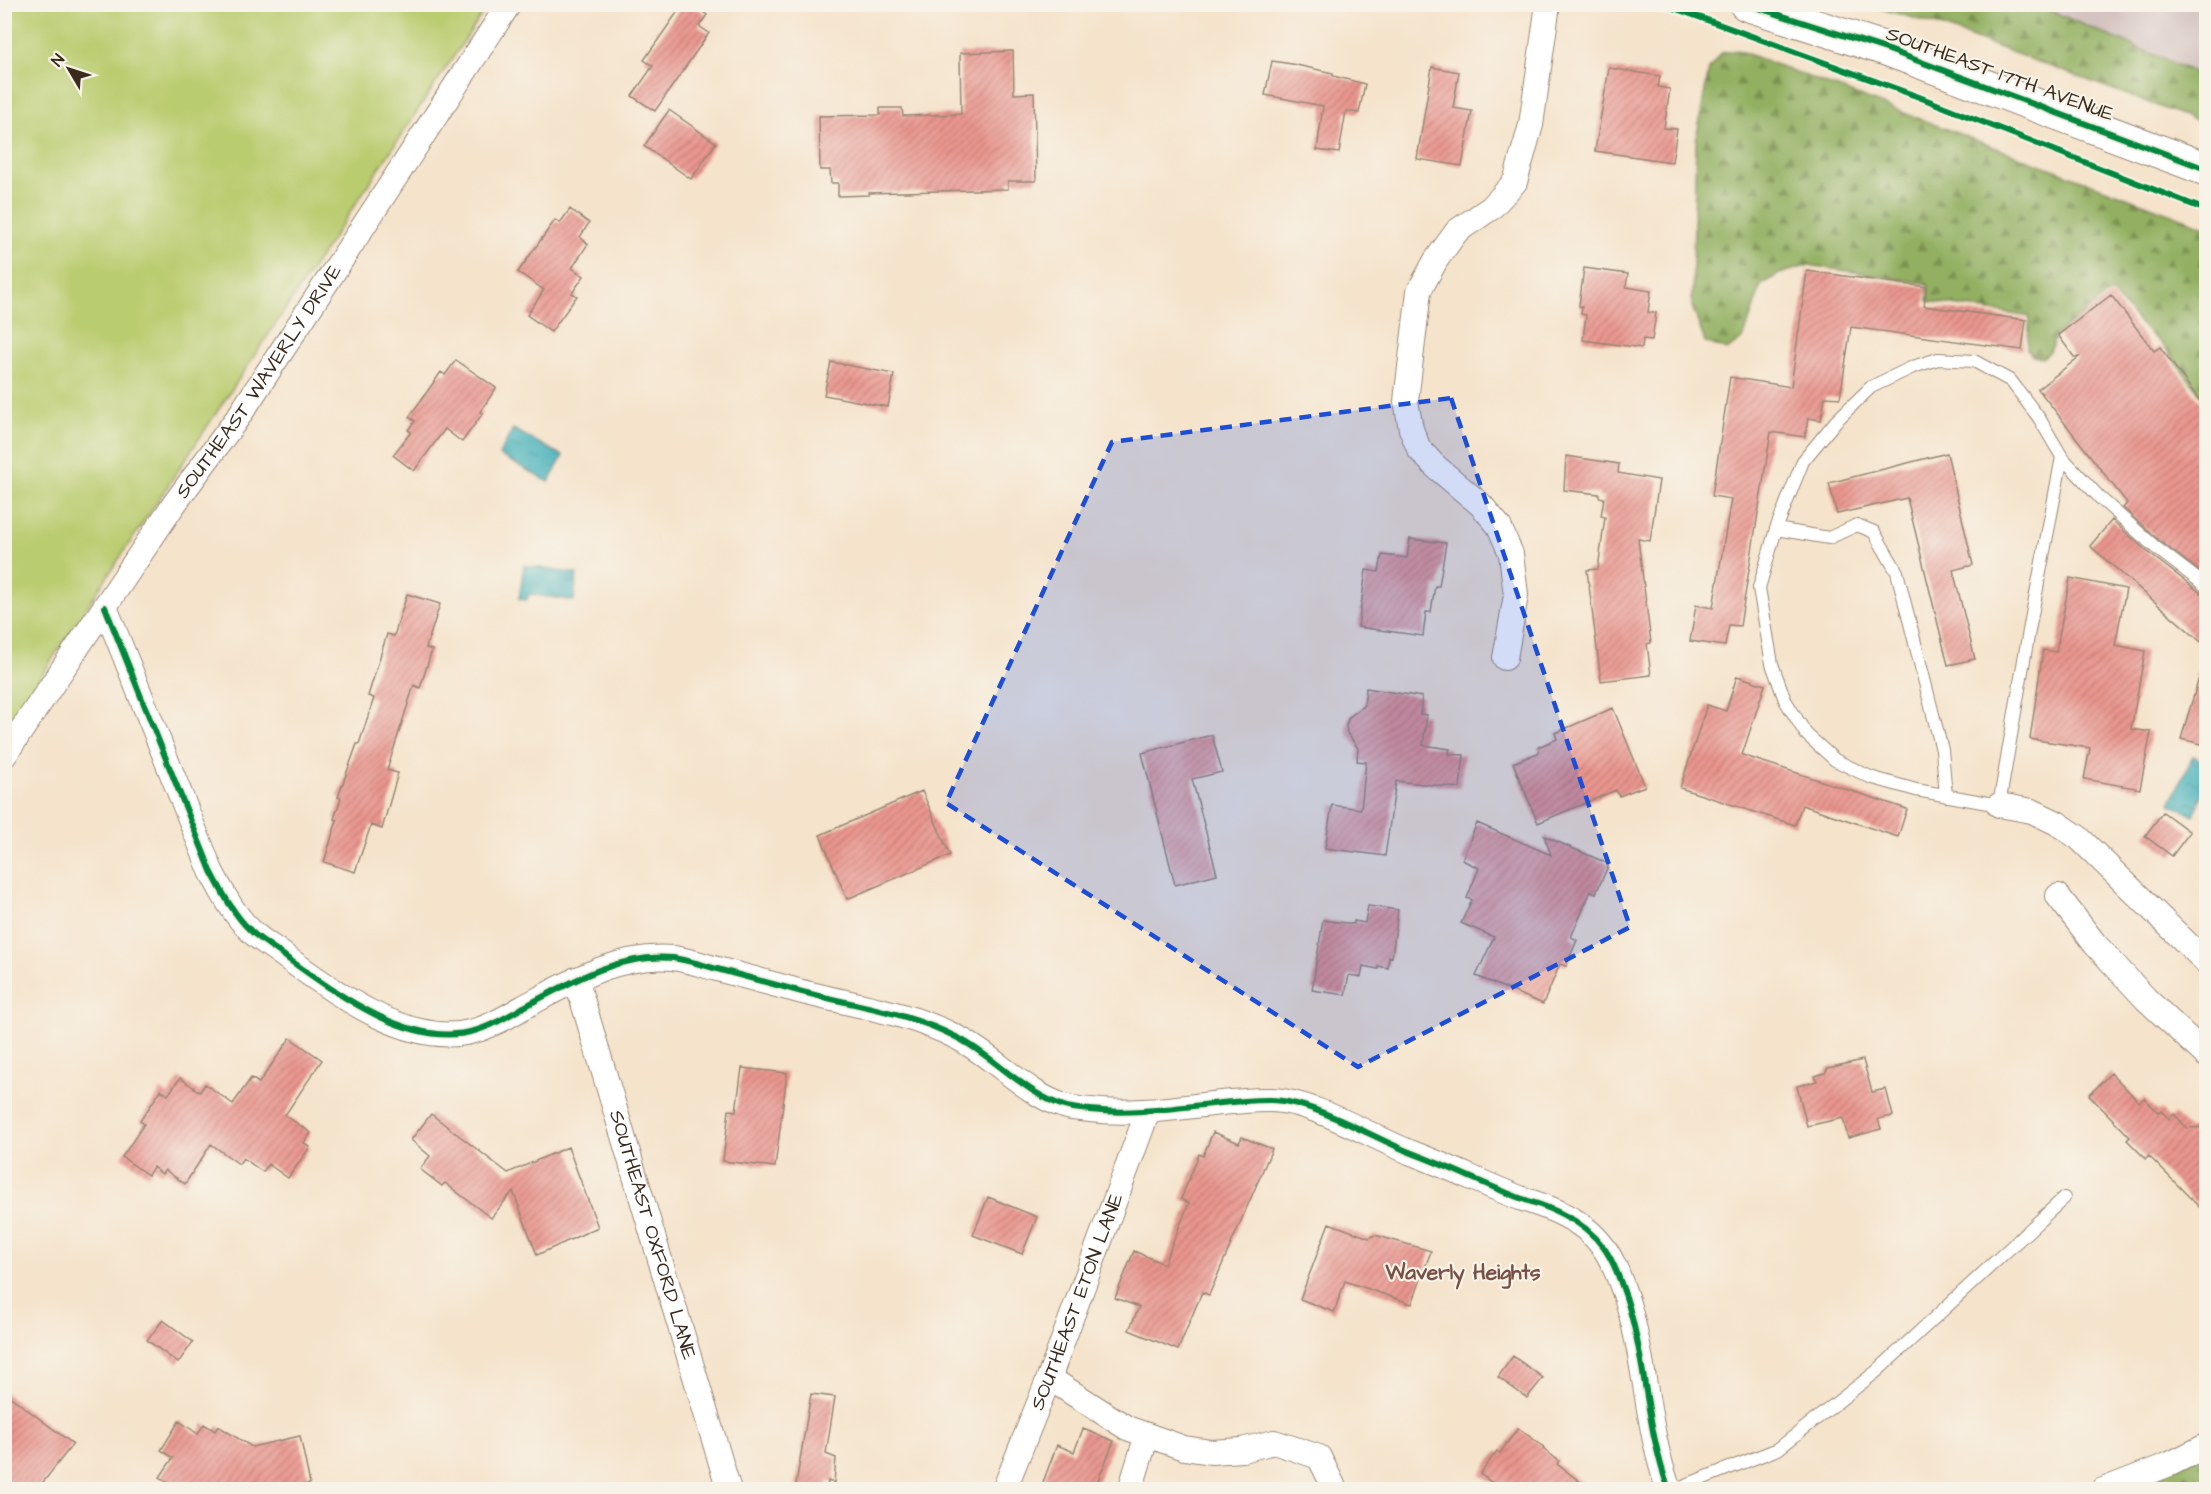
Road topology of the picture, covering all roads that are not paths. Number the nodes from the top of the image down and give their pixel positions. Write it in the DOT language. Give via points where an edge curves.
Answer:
graph roads {
  1 [pos="509,4"];
  2 [pos="1548,4"];
  3 [pos="1746,4"];
  4 [pos="2206,169"];
  5 [pos="2062,457"];
  6 [pos="1776,529"];
  7 [pos="2206,586"];
  8 [pos="105,607"];
  9 [pos="1505,658"];
  10 [pos="4,756"];
  11 [pos="1946,796"];
  12 [pos="1999,805"];
  13 [pos="2058,896"];
  14 [pos="2206,962"];
  15 [pos="576,979"];
  16 [pos="2206,1055"];
  17 [pos="1148,1111"];
  18 [pos="2064,1198"];
  19 [pos="1049,1378"];
  20 [pos="1147,1436"];
  21 [pos="2206,1446"];
  22 [pos="1332,1485"];
  23 [pos="729,1490"];
  24 [pos="1004,1490"];
  25 [pos="1131,1490"];
  26 [pos="1671,1490"];
  27 [pos="2103,1490"];
  1 -- 8 [label="street, SOUTHEAST WAVERLY DRIVE" via="239,416"];
  2 -- 9 [label="street" via="1531,125 1515,182 1491,208 1457,231 1419,291 1406,401 1419,449 1481,505 1499,526 1511,554 1516,595"];
  3 -- 4 [label="main road, SOUTHEAST 17TH AVENUE" via="1889,51"];
  5 -- 6 [label="lane" via="2011,381 1974,361 1938,360 1871,387 1836,420 1803,461"];
  5 -- 7 [label="lane" via="2108,505"];
  5 -- 12 [label="lane"];
  6 -- 11 [label="lane" via="1759,588 1772,664 1785,700 1806,734 1835,760 1870,777"];
  6 -- 11 [label="lane" via="1829,538 1857,525 1875,532 1897,572 1942,750"];
  8 -- 10 [label="street, SOUTHEAST WAVERLY DRIVE"];
  8 -- 15 [label="street" via="212,872 226,900 251,932 368,1011 413,1029 448,1036 476,1031"];
  11 -- 12 [label="lane"];
  12 -- 14 [label="street" via="2032,811 2079,838"];
  13 -- 16 [label="street" via="2095,944 2146,999"];
  15 -- 17 [label="street" via="639,958 676,958 930,1024 984,1052 1034,1091 1065,1106 1128,1113"];
  15 -- 23 [label="street, SOUTHEAST OXFORD LANE"];
  17 -- 19 [label="street, SOUTHEAST ETON LANE"];
  17 -- 26 [label="street" via="1274,1100 1308,1108 1561,1213 1586,1228 1606,1250 1629,1306 1660,1467"];
  18 -- 26 [label="lane" via="1877,1371 1778,1449"];
  19 -- 20 [label="street" via="1127,1428"];
  19 -- 24 [label="street, SOUTHEAST ETON LANE"];
  20 -- 22 [label="street" via="1212,1452 1274,1442 1320,1457"];
  20 -- 25 [label="street"];
  21 -- 27 [label="street"];
}
